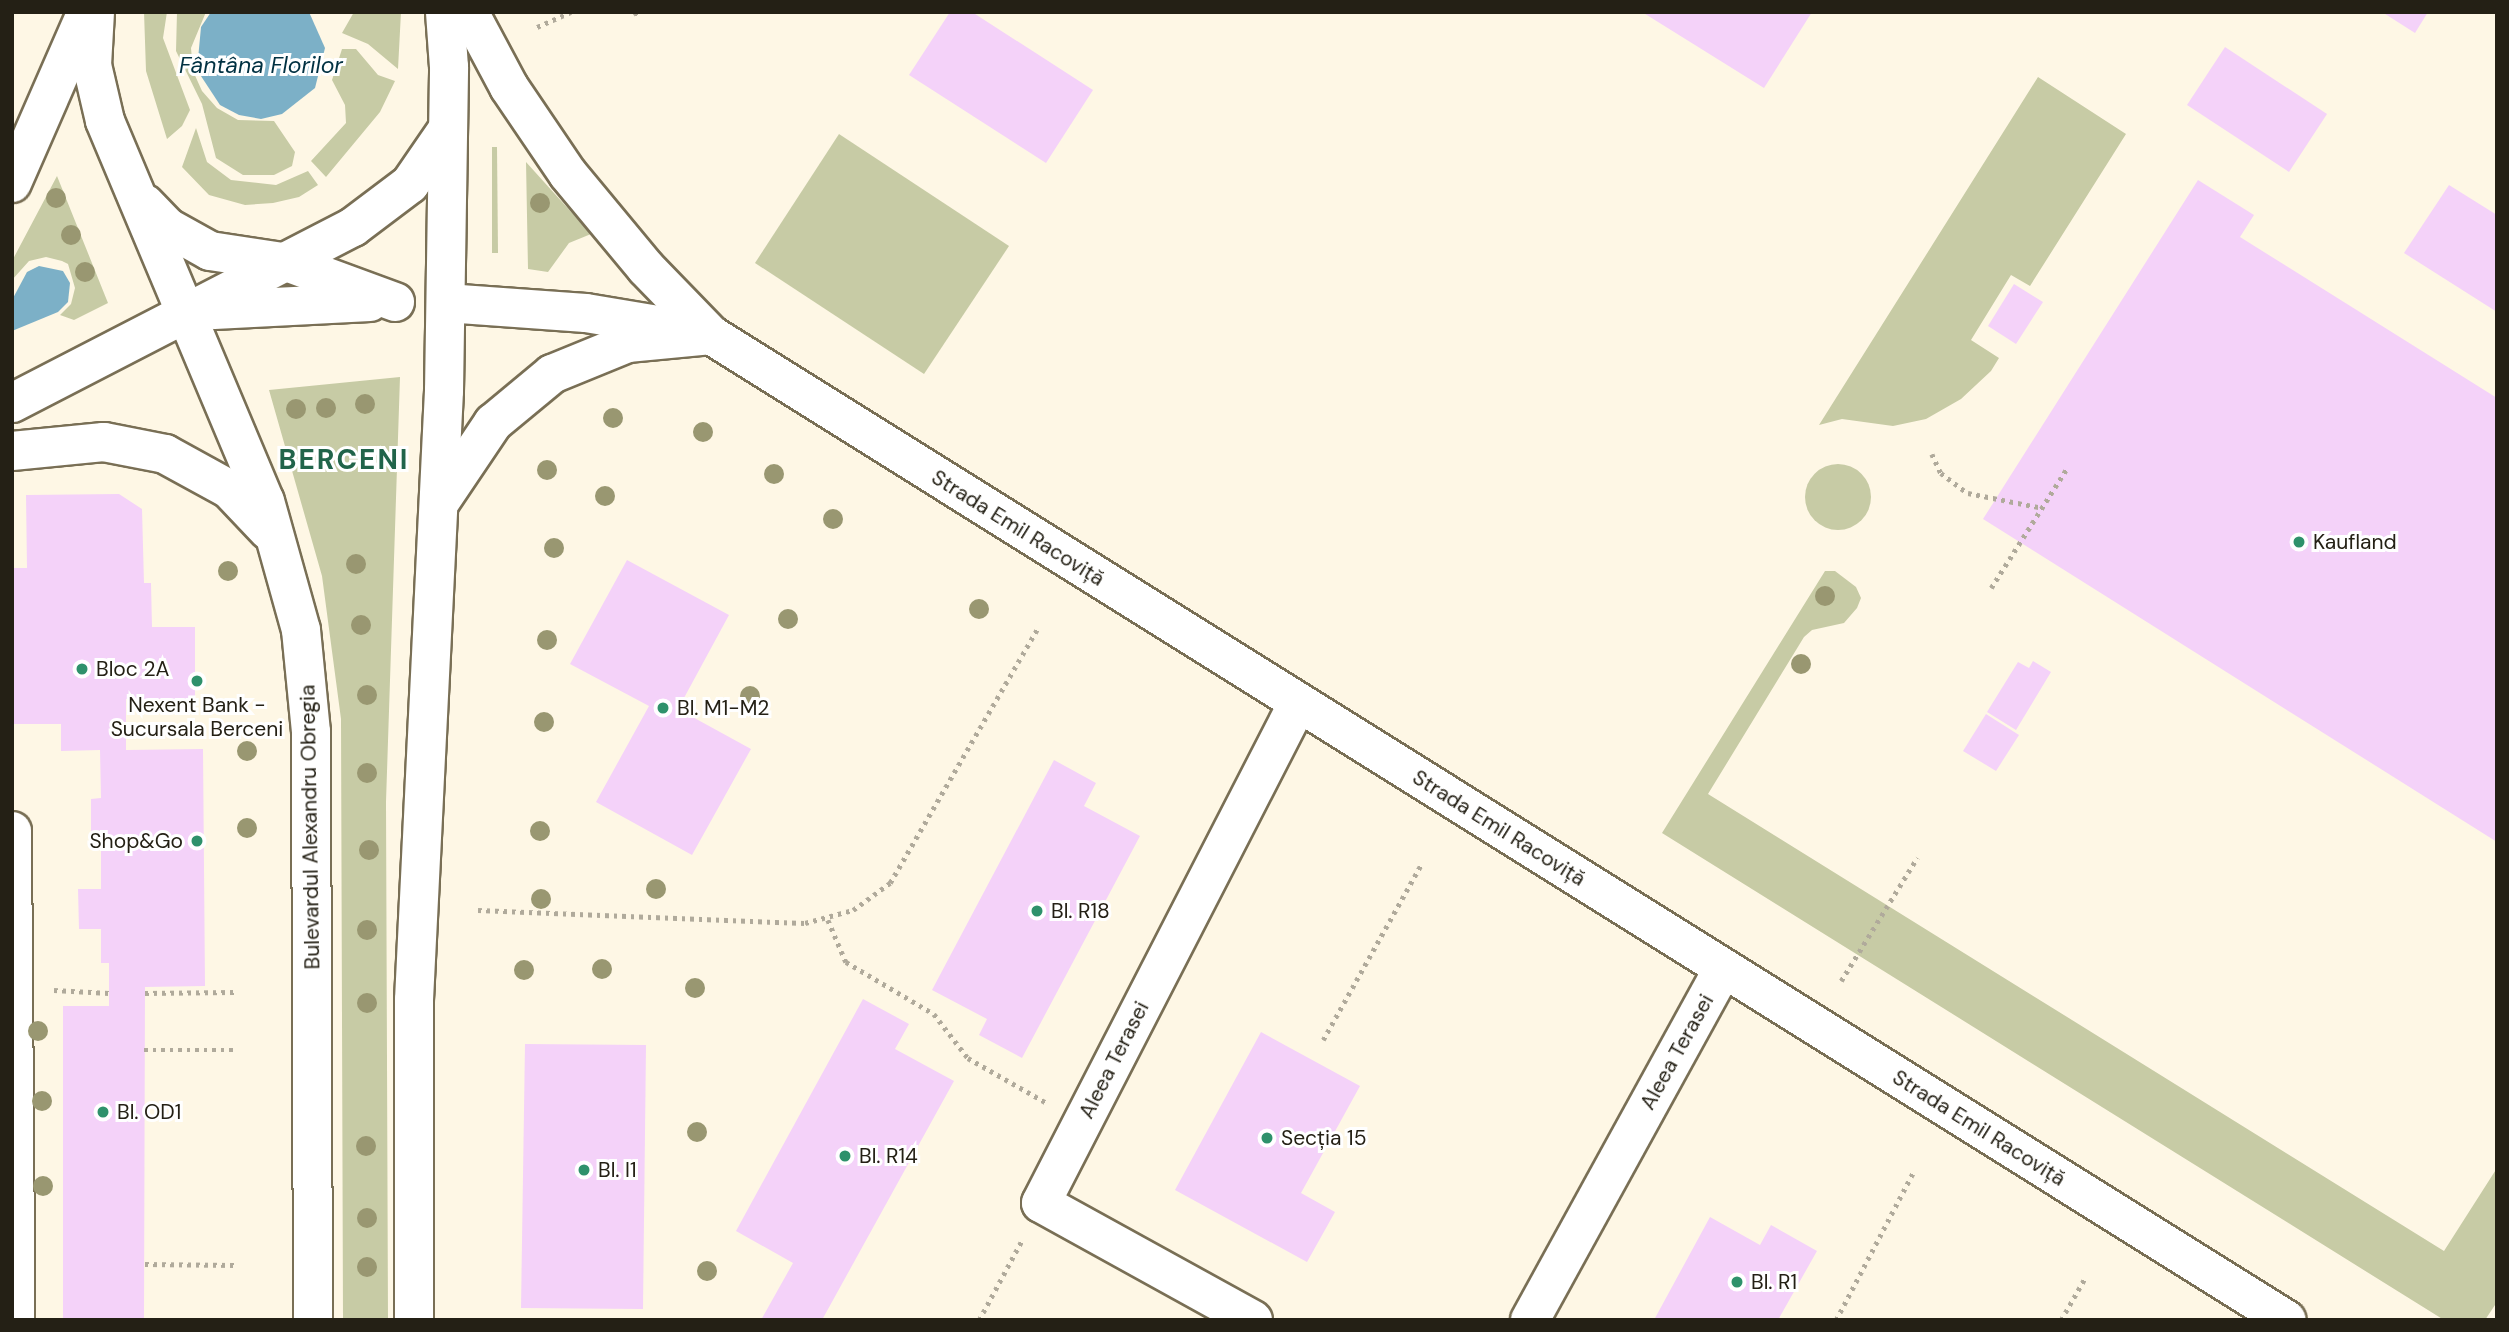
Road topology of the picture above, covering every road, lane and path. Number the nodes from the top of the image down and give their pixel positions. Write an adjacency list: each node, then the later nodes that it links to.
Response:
1 (87, 12): 8 (main road)
2 (95, 12): 9 (main road, Bulevardul Alexandru Obregia)
3 (445, 12): 7 (main road)
4 (468, 12): 14 (main road, Strada Emil Racoviță)
5 (571, 12): 6 (path)
6 (537, 27)
7 (447, 130): 10 (main road); 12 (main road)
8 (12, 183)
9 (133, 189): 10 (main road); 13 (main road, Bulevardul Alexandru Obregia)
10 (289, 262): 11 (main road); 13 (main road)
11 (395, 302): 12 (main road, Strada Emil Racoviță); 13 (main road, Strada Emil Racoviță)
12 (446, 303): 14 (main road, Strada Emil Racoviță); 19 (main road)
13 (187, 314): 15 (main road); 21 (main road, Bulevardul Alexandru Obregia)
14 (711, 335): 19 (main road); 24 (main road, Strada Emil Racoviță)
15 (12, 404)
16 (12, 451): 21 (main road)
17 (1931, 454): 20 (path)
18 (2066, 470): 20 (path)
19 (439, 504): 48 (main road)
20 (2043, 509): 22 (path)
21 (280, 544): 47 (main road, Bulevardul Alexandru Obregia)
22 (1991, 589)
23 (1038, 628): 29 (path)
24 (1298, 703): 30 (main road, Strada Emil Racoviță); 40 (main road, Aleea Terasei)
25 (12, 831): 31 (main road)
26 (1917, 858): 32 (path)
27 (1421, 866): 37 (path)
28 (478, 910): 29 (path)
29 (828, 920): 40 (path)
30 (1723, 969): 51 (main road, Aleea Terasei); 54 (main road, Strada Emil Racoviță)
31 (13, 978): 34 (path); 36 (main road)
32 (1841, 981)
33 (234, 992): 35 (path)
34 (109, 993)
35 (145, 993)
36 (13, 1020): 46 (main road)
37 (1324, 1040)
38 (144, 1049): 39 (path)
39 (234, 1050)
40 (1083, 1121): 42 (main road, Aleea Terasei)
41 (1914, 1171): 52 (path)
42 (1041, 1203): 49 (path); 50 (main road)
43 (145, 1264): 44 (path)
44 (234, 1265)
45 (2085, 1278): 53 (path)
46 (15, 1320)
47 (313, 1320)
48 (414, 1320)
49 (979, 1320)
50 (1253, 1320)
51 (1530, 1320)
52 (1836, 1320)
53 (2061, 1320)
54 (2287, 1320)

